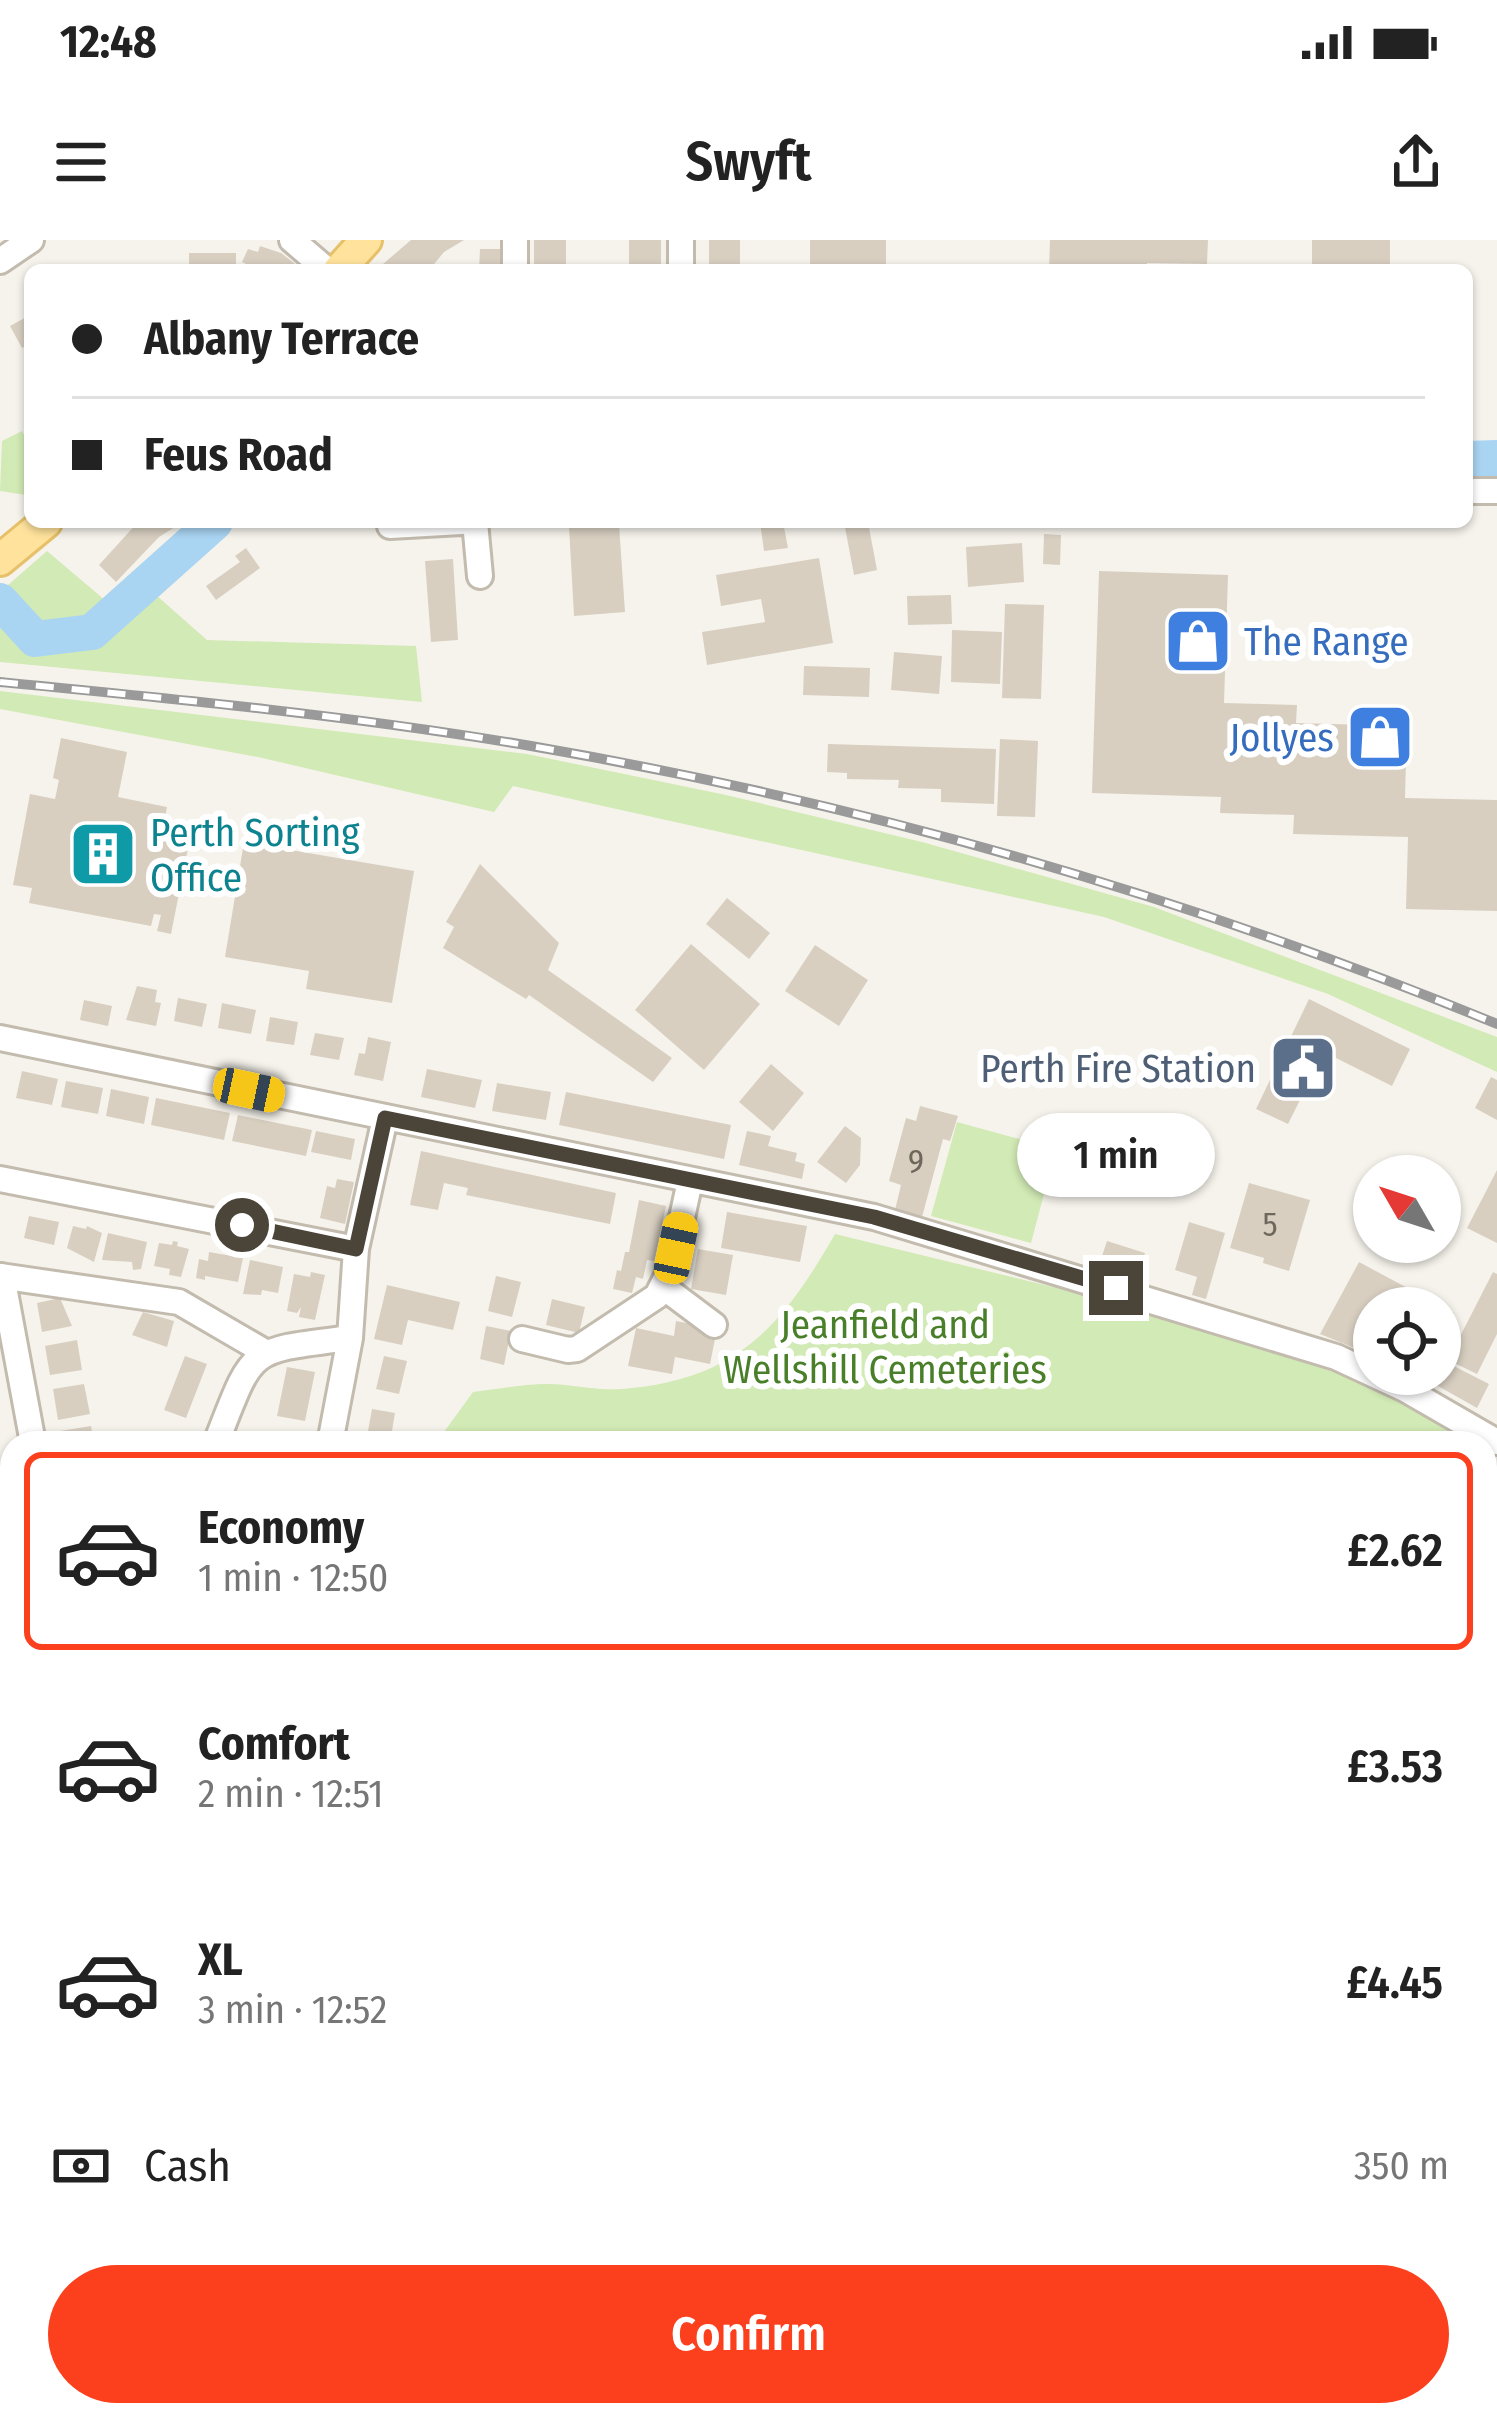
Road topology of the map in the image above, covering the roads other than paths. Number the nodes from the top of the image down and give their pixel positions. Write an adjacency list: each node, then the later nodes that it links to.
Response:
1 (32, 240): 4 (street)
2 (292, 240): 5 (street)
3 (366, 240): 6 (main road)
4 (0, 261)
5 (320, 264)
6 (344, 264)
7 (39, 528): 9 (main road)
8 (476, 528): 10 (street)
9 (0, 560)
10 (480, 576)
11 (0, 1038): 12 (street)
12 (385, 1118): 14 (street); 15 (street)
13 (0, 1180): 15 (street)
14 (690, 1181): 17 (street); 25 (street)
15 (356, 1249): 19 (street)
16 (1, 1276): 21 (street); 22 (street)
17 (662, 1286): 18 (street); 20 (street)
18 (714, 1325)
19 (350, 1338): 21 (street); 24 (street)
20 (522, 1339)
21 (265, 1352): 23 (street)
22 (31, 1431)
23 (221, 1431)
24 (332, 1431)
25 (1478, 1431)

